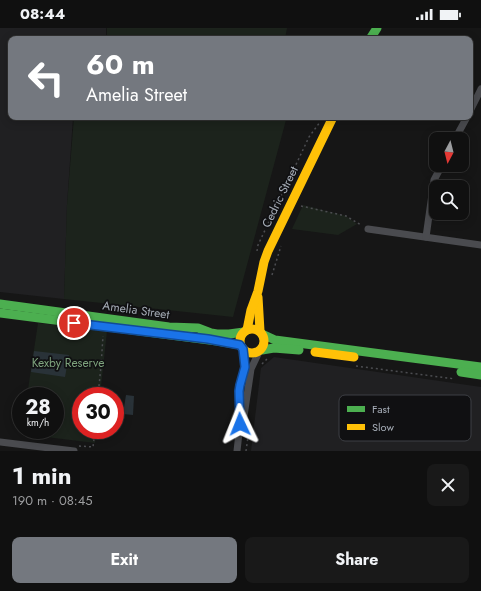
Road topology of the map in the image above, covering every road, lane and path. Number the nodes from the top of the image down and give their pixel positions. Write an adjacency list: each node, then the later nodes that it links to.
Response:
1 (481, 89): 2 (street)
2 (479, 100)
3 (321, 120): 13 (path)
4 (332, 120): 15 (main road, Cedric Street)
5 (465, 120): 6 (street)
6 (459, 132)
7 (438, 172): 10 (street)
8 (299, 206): 9 (path)
9 (368, 229): 10 (street)
10 (426, 237): 12 (street)
11 (284, 240): 14 (path)
12 (481, 245)
13 (257, 252)
14 (271, 277)
15 (258, 291): 19 (main road, Cedric Street); 20 (main road, Cedric Street)
16 (0, 304): 19 (main road, Amelia Street)
17 (0, 313): 21 (main road, Amelia Street)
18 (103, 330): 29 (path)
19 (245, 331): 20 (main road); 21 (main road)
20 (261, 333): 22 (main road); 26 (main road)
21 (242, 347): 22 (main road); 31 (street)
22 (260, 351): 27 (main road); 31 (street)
23 (273, 354): 24 (path)
24 (262, 364)
25 (351, 366): 28 (path)
26 (481, 368)
27 (481, 375)
28 (458, 379)
29 (99, 387)
30 (250, 421): 35 (path)
31 (240, 424): 34 (street)
32 (0, 442): 33 (street)
33 (74, 451)
34 (237, 451)
35 (246, 451)

